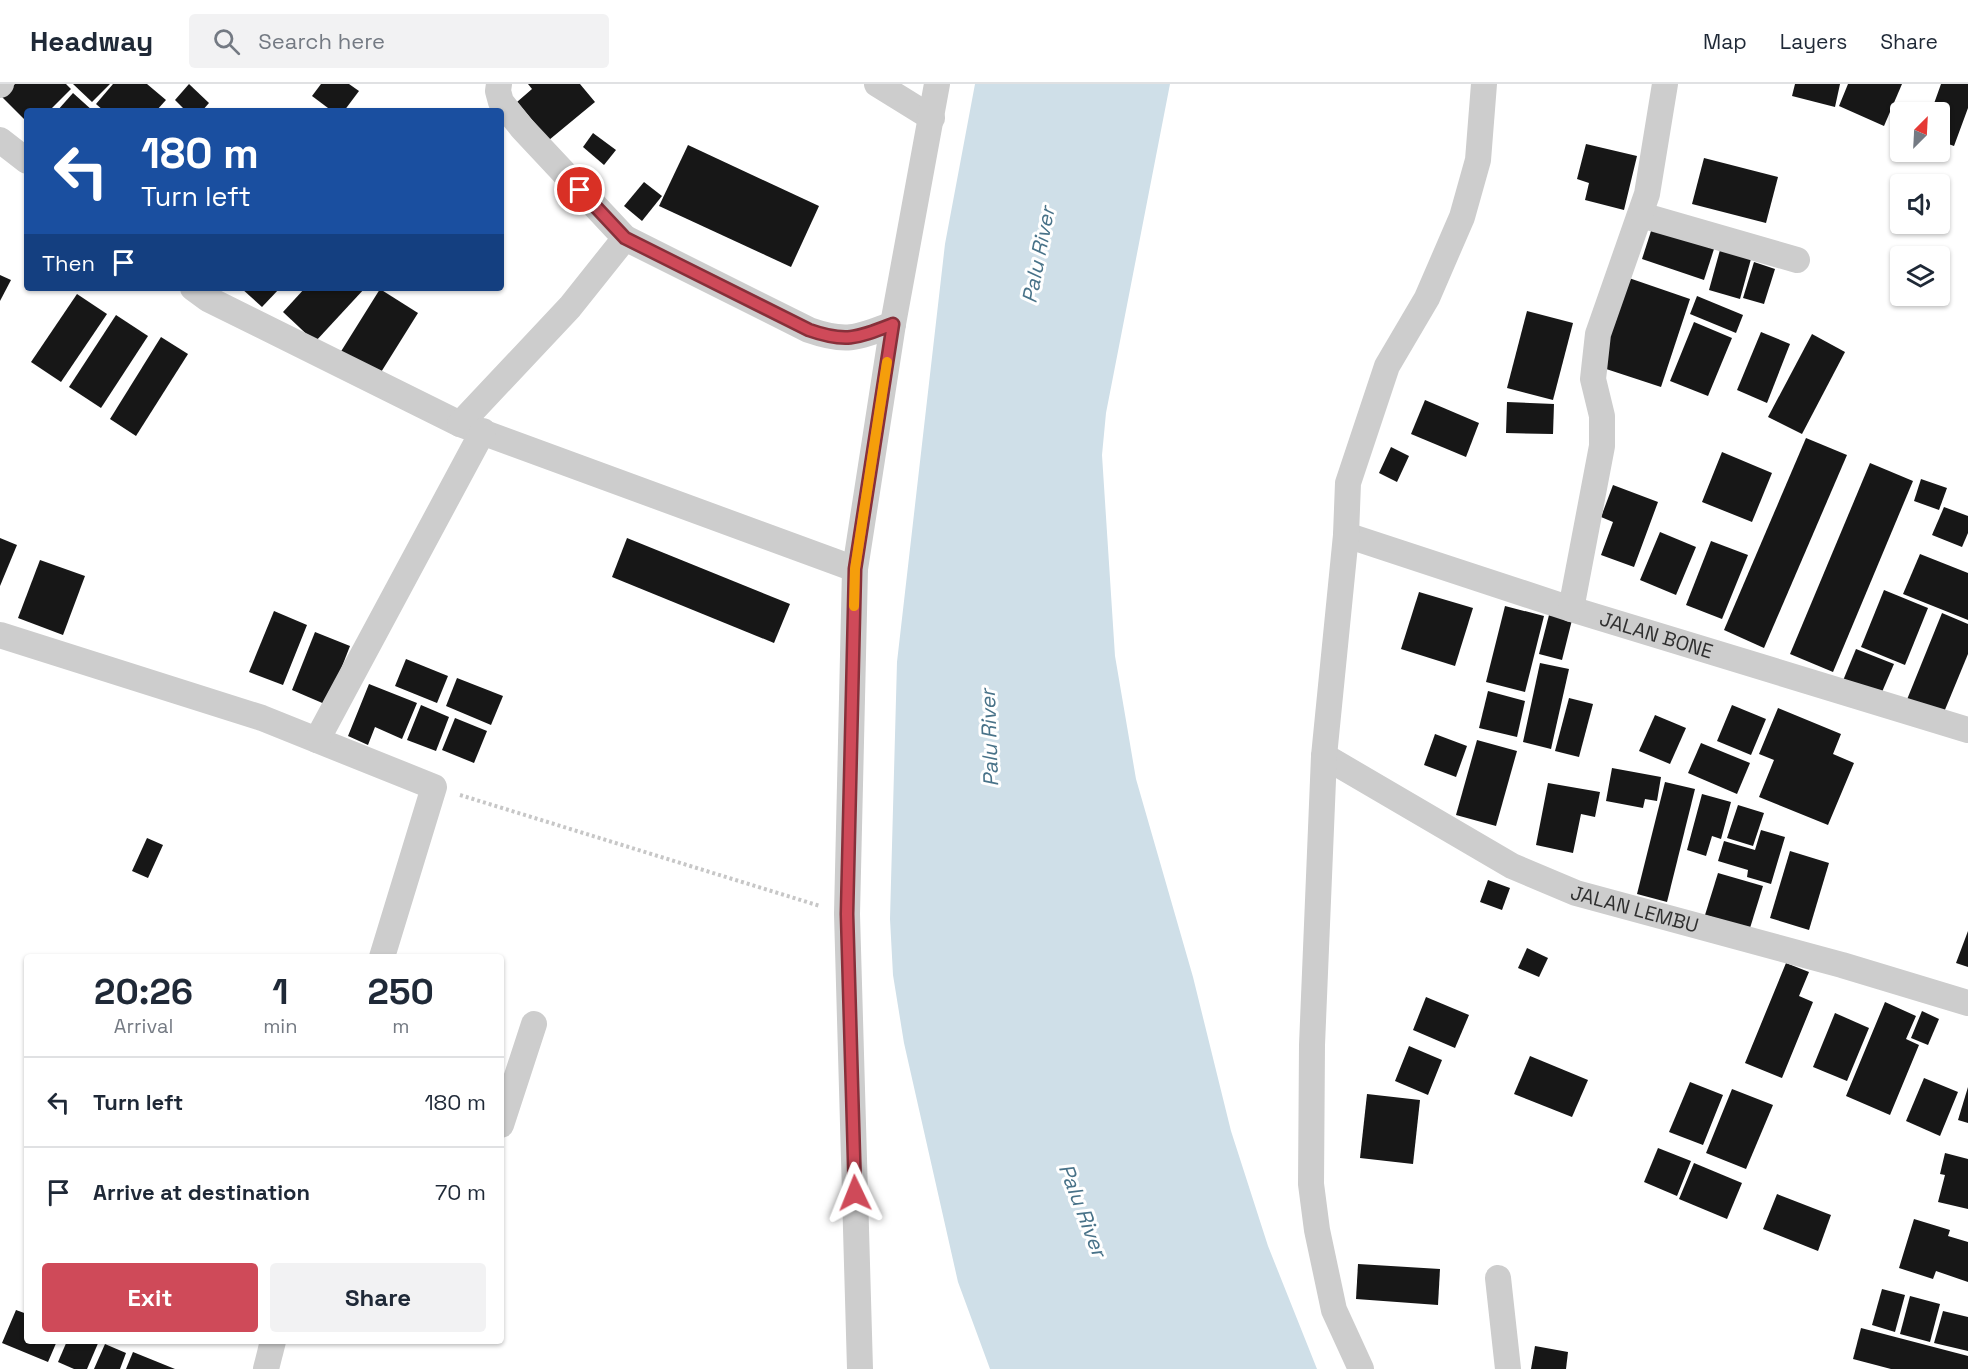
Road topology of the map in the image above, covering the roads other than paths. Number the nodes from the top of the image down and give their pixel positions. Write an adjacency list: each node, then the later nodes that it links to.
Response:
1 (499, 84): 10 (street)
2 (877, 84): 6 (street)
3 (937, 84): 6 (street)
4 (1484, 84): 15 (street)
5 (1665, 84): 9 (street)
6 (932, 118): 13 (street)
7 (0, 140): 8 (street)
8 (24, 159)
9 (1641, 215): 11 (street); 17 (street)
10 (625, 238): 13 (street); 14 (street)
11 (1797, 260)
12 (198, 291): 14 (street)
13 (893, 324): 16 (street)
14 (471, 427): 16 (street); 20 (street)
15 (1346, 535): 17 (street, JALAN BONE); 21 (street)
16 (855, 569): 29 (street)
17 (1571, 609): 19 (street, JALAN BONE)
18 (0, 635): 20 (street)
19 (1968, 730)
20 (317, 740): 22 (street)
21 (1324, 756): 23 (street, JALAN LEMBU); 30 (street)
22 (383, 954)
23 (1968, 1003)
24 (534, 1024): 25 (street)
25 (504, 1116)
26 (1498, 1278): 31 (street)
27 (272, 1344): 28 (street)
28 (266, 1369)
29 (860, 1369)
30 (1360, 1369)
31 (1508, 1369)

